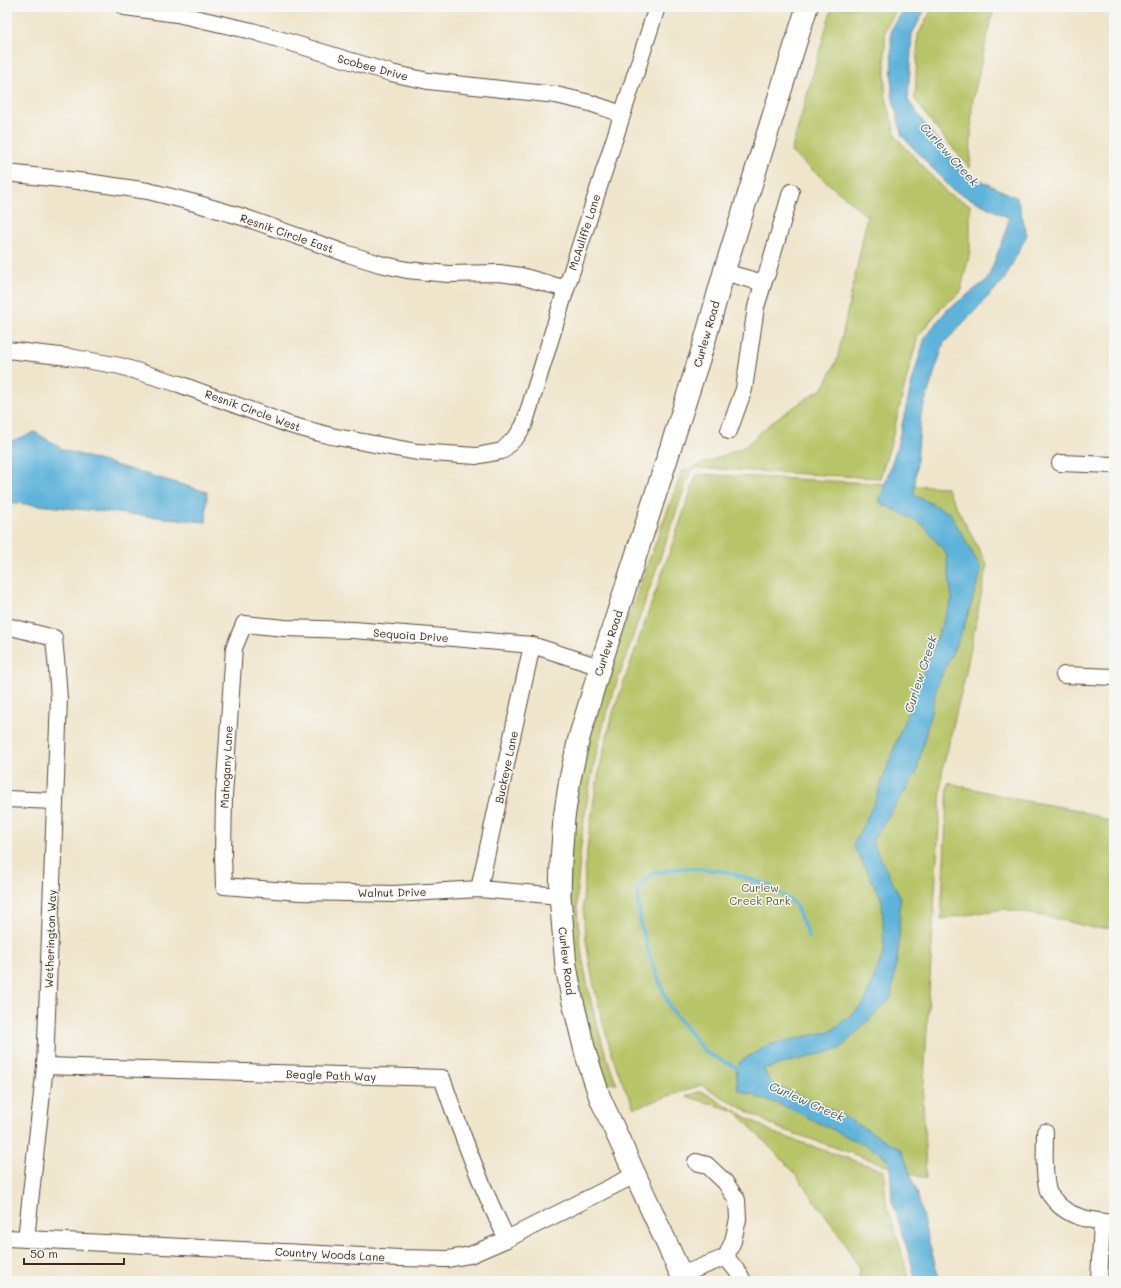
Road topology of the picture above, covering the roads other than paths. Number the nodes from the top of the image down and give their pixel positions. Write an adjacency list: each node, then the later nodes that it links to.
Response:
1 (125, 7): 4 (street, Scobee Drive)
2 (657, 7): 4 (street, McAuliffe Lane)
3 (807, 7): 7 (main road, Curlew Road)
4 (622, 114): 9 (street, McAuliffe Lane)
5 (7, 173): 9 (street, Resnik Circle East)
6 (791, 192): 8 (street)
7 (724, 272): 8 (street); 18 (main road, Curlew Road)
8 (765, 278): 11 (street)
9 (566, 289): 12 (street, McAuliffe Lane)
10 (7, 350): 12 (street, Resnik Circle West)
11 (729, 431)
12 (502, 451)
13 (1060, 463): 14 (street)
14 (1114, 465)
15 (7, 626): 22 (street, Wetherington Way)
16 (532, 645): 17 (street, Sequoia Drive); 18 (street, Sequoia Drive); 24 (street, Buckeye Lane)
17 (234, 648): 23 (street, Mahogany Lane)
18 (600, 666): 25 (main road, Curlew Road)
19 (1064, 675): 20 (street)
20 (1114, 677)
21 (7, 799): 22 (street)
22 (54, 802): 26 (street, Wetherington Way)
23 (224, 886): 24 (street, Walnut Drive)
24 (479, 889): 25 (street, Walnut Drive)
25 (560, 896): 29 (main road, Curlew Road)
26 (45, 1066): 32 (street, Wetherington Way); 33 (street, Beagle Path Way)
27 (1045, 1132): 30 (street)
28 (696, 1162): 34 (street)
29 (635, 1175): 33 (street, Country Woods Lane); 35 (main road, Curlew Road)
30 (1108, 1222): 37 (street)
31 (7, 1238): 32 (street, Country Woods Lane)
32 (26, 1239): 33 (street, Country Woods Lane)
33 (507, 1239)
34 (726, 1257): 35 (street); 36 (street)
35 (682, 1278)
36 (743, 1281)
37 (1099, 1281)

